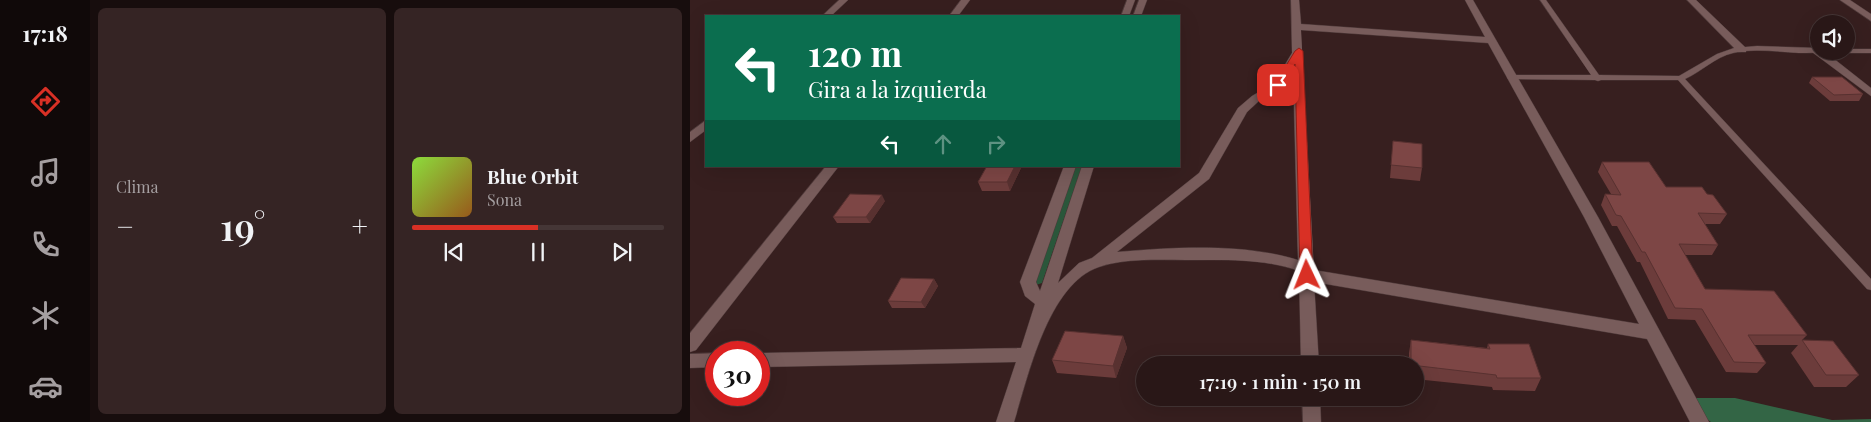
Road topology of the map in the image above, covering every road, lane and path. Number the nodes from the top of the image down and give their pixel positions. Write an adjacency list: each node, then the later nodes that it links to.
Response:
1 (844, 0): 10 (street)
2 (966, 0): 11 (street)
3 (1131, 0): 12 (street)
4 (1143, 0): 13 (street)
5 (1296, 0): 15 (street)
6 (1469, 0): 16 (street)
7 (1543, 0): 24 (lane)
8 (1691, 0): 17 (street)
9 (1844, 0): 14 (street)
10 (827, 15)
11 (954, 15)
12 (1125, 15)
13 (1137, 15)
14 (1871, 18)
15 (1298, 27): 16 (street); 19 (street)
16 (1491, 40): 23 (street)
17 (1742, 50): 18 (lane); 25 (lane)
18 (1810, 50)
19 (1299, 51): 32 (street); 33 (street)
20 (1855, 51): 21 (lane)
21 (1871, 51)
22 (1830, 60): 26 (street)
23 (1511, 77): 24 (lane); 37 (street)
24 (1598, 78): 25 (lane)
25 (1680, 78): 34 (lane)
26 (1871, 93)
27 (705, 125): 28 (street)
28 (690, 138)
29 (832, 167): 38 (street)
30 (1070, 167): 35 (street)
31 (1088, 167): 35 (street)
32 (1098, 261): 33 (street); 36 (street)
33 (1306, 272): 37 (street); 40 (street)
34 (1871, 286)
35 (1043, 302): 36 (street)
36 (1035, 326): 39 (street)
37 (1654, 333): 47 (street)
38 (690, 345)
39 (1026, 355): 42 (street); 45 (street)
40 (1310, 356)
41 (705, 360): 43 (street)
42 (770, 360)
43 (690, 361)
44 (1311, 406): 46 (street)
45 (1005, 422)
46 (1312, 422)
47 (1700, 422)

